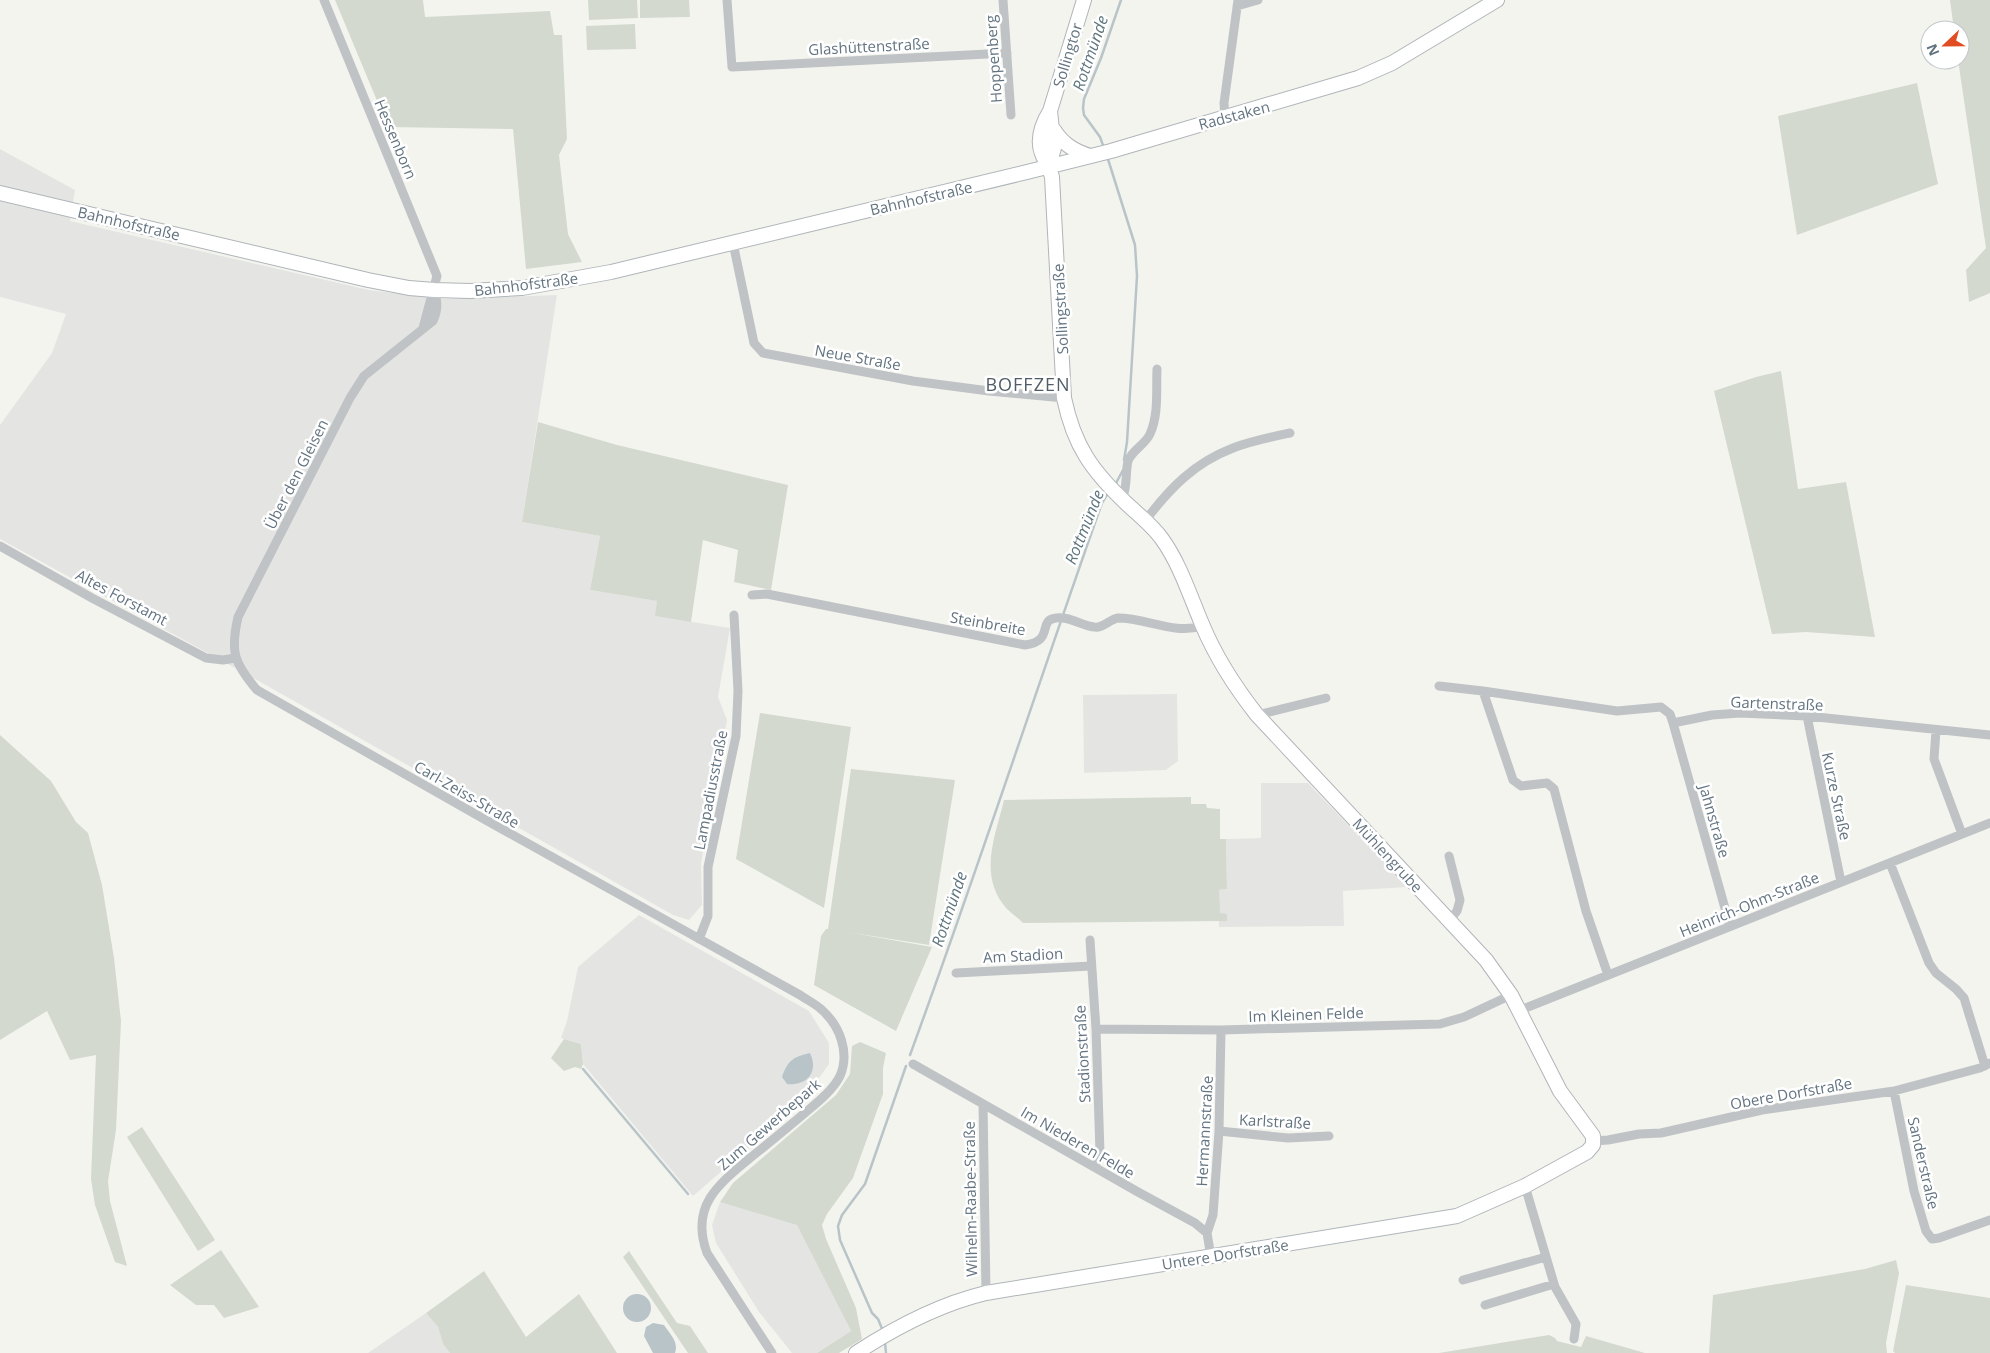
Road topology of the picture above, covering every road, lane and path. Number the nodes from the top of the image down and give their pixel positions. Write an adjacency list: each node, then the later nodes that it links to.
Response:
1 (324, 0): 17 (street, Hessenborn)
2 (727, 0): 8 (street, Glashüttenstraße)
3 (1002, 0): 8 (street, Hoppenberg)
4 (1084, 0): 9 (street, Sollingtor)
5 (1258, 0): 7 (street)
6 (1497, 0): 11 (street, Radstaken)
7 (1238, 3): 11 (street)
8 (1007, 53): 10 (street, Hoppenberg)
9 (1050, 111): 12 (street, Sollingtor); 14 (street, Sollingtor)
10 (1011, 115)
11 (1225, 118): 13 (street, Radstaken)
12 (1054, 130): 13 (street); 14 (street, Sollingtor)
13 (1100, 154): 14 (street, Radstaken)
14 (1049, 166): 16 (street, Bahnhofstraße); 19 (street, Sollingstraße)
15 (0, 193): 17 (street, Bahnhofstraße)
16 (733, 242): 17 (street, Bahnhofstraße); 19 (street, Neue Straße)
17 (434, 290): 28 (street, Über den Gleisen)
18 (1157, 369): 21 (street)
19 (1064, 398): 21 (street, Sollingstraße)
20 (1290, 433): 22 (street)
21 (1115, 492): 22 (street, Sollingstraße)
22 (1145, 521): 24 (street, Sollingstraße)
23 (0, 546): 28 (street, Altes Forstamt)
24 (1177, 564): 27 (street, Mühlengrube)
25 (752, 595): 27 (street, Steinbreite)
26 (734, 614): 44 (street, Lampadiusstraße)
27 (1203, 626): 32 (street, Mühlengrube)
28 (235, 658): 44 (street, Carl-Zeiss-Straße)
29 (1439, 686): 30 (street)
30 (1483, 691): 34 (street); 48 (street)
31 (1326, 698): 32 (street)
32 (1257, 715): 42 (street, Mühlengrube)
33 (1807, 716): 34 (street, Gartenstraße); 35 (street, Gartenstraße); 41 (street, Kurze Straße)
34 (1673, 723): 43 (street, Jahnstraße)
35 (1936, 730): 36 (street, Gartenstraße); 38 (street)
36 (1990, 735)
37 (1990, 823): 38 (street, Heinrich-Ohm-Straße)
38 (1962, 834): 40 (street, Heinrich-Ohm-Straße)
39 (1449, 856): 42 (street)
40 (1890, 863): 41 (street, Heinrich-Ohm-Straße); 54 (street)
41 (1841, 882): 43 (street, Heinrich-Ohm-Straße)
42 (1449, 921): 49 (street, Mühlengrube)
43 (1730, 926): 48 (street, Heinrich-Ohm-Straße)
44 (700, 939): 71 (street, Zum Gewerbepark)
45 (1090, 940): 46 (street, Stadionstraße)
46 (1091, 966): 47 (street, Am Stadion); 51 (street, Stadionstraße)
47 (956, 972)
48 (1608, 975): 50 (street, Heinrich-Ohm-Straße)
49 (1511, 996): 50 (street, Mühlengrube); 52 (street, Im Kleinen Felde)
50 (1518, 1011): 59 (street, Mühlengrube)
51 (1096, 1029): 52 (street, Im Kleinen Felde); 60 (street, Stadionstraße)
52 (1221, 1030): 57 (street, Hermannstraße)
53 (913, 1064): 56 (street, Im Niederen Felde)
54 (1987, 1065): 55 (street, Obere Dorfstraße)
55 (1894, 1091): 59 (street, Obere Dorfstraße); 62 (street, Sanderstraße)
56 (983, 1104): 60 (street, Im Niederen Felde); 68 (street, Wilhelm-Raabe-Straße)
57 (1219, 1131): 58 (street, Karlstraße); 63 (street, Hermannstraße)
58 (1329, 1136)
59 (1592, 1145): 61 (street, Untere Dorfstraße)
60 (1095, 1167): 63 (street, Im Niederen Felde)
61 (1525, 1186): 64 (street, Untere Dorfstraße); 65 (street)
62 (1990, 1220)
63 (1207, 1233): 64 (street)
64 (1211, 1257): 68 (street, Untere Dorfstraße)
65 (1546, 1257): 66 (street); 67 (street)
66 (1464, 1280)
67 (1554, 1284): 69 (street); 70 (street)
68 (986, 1293): 72 (street, Untere Dorfstraße)
69 (1485, 1305)
70 (1574, 1339)
71 (772, 1353)
72 (856, 1353)

